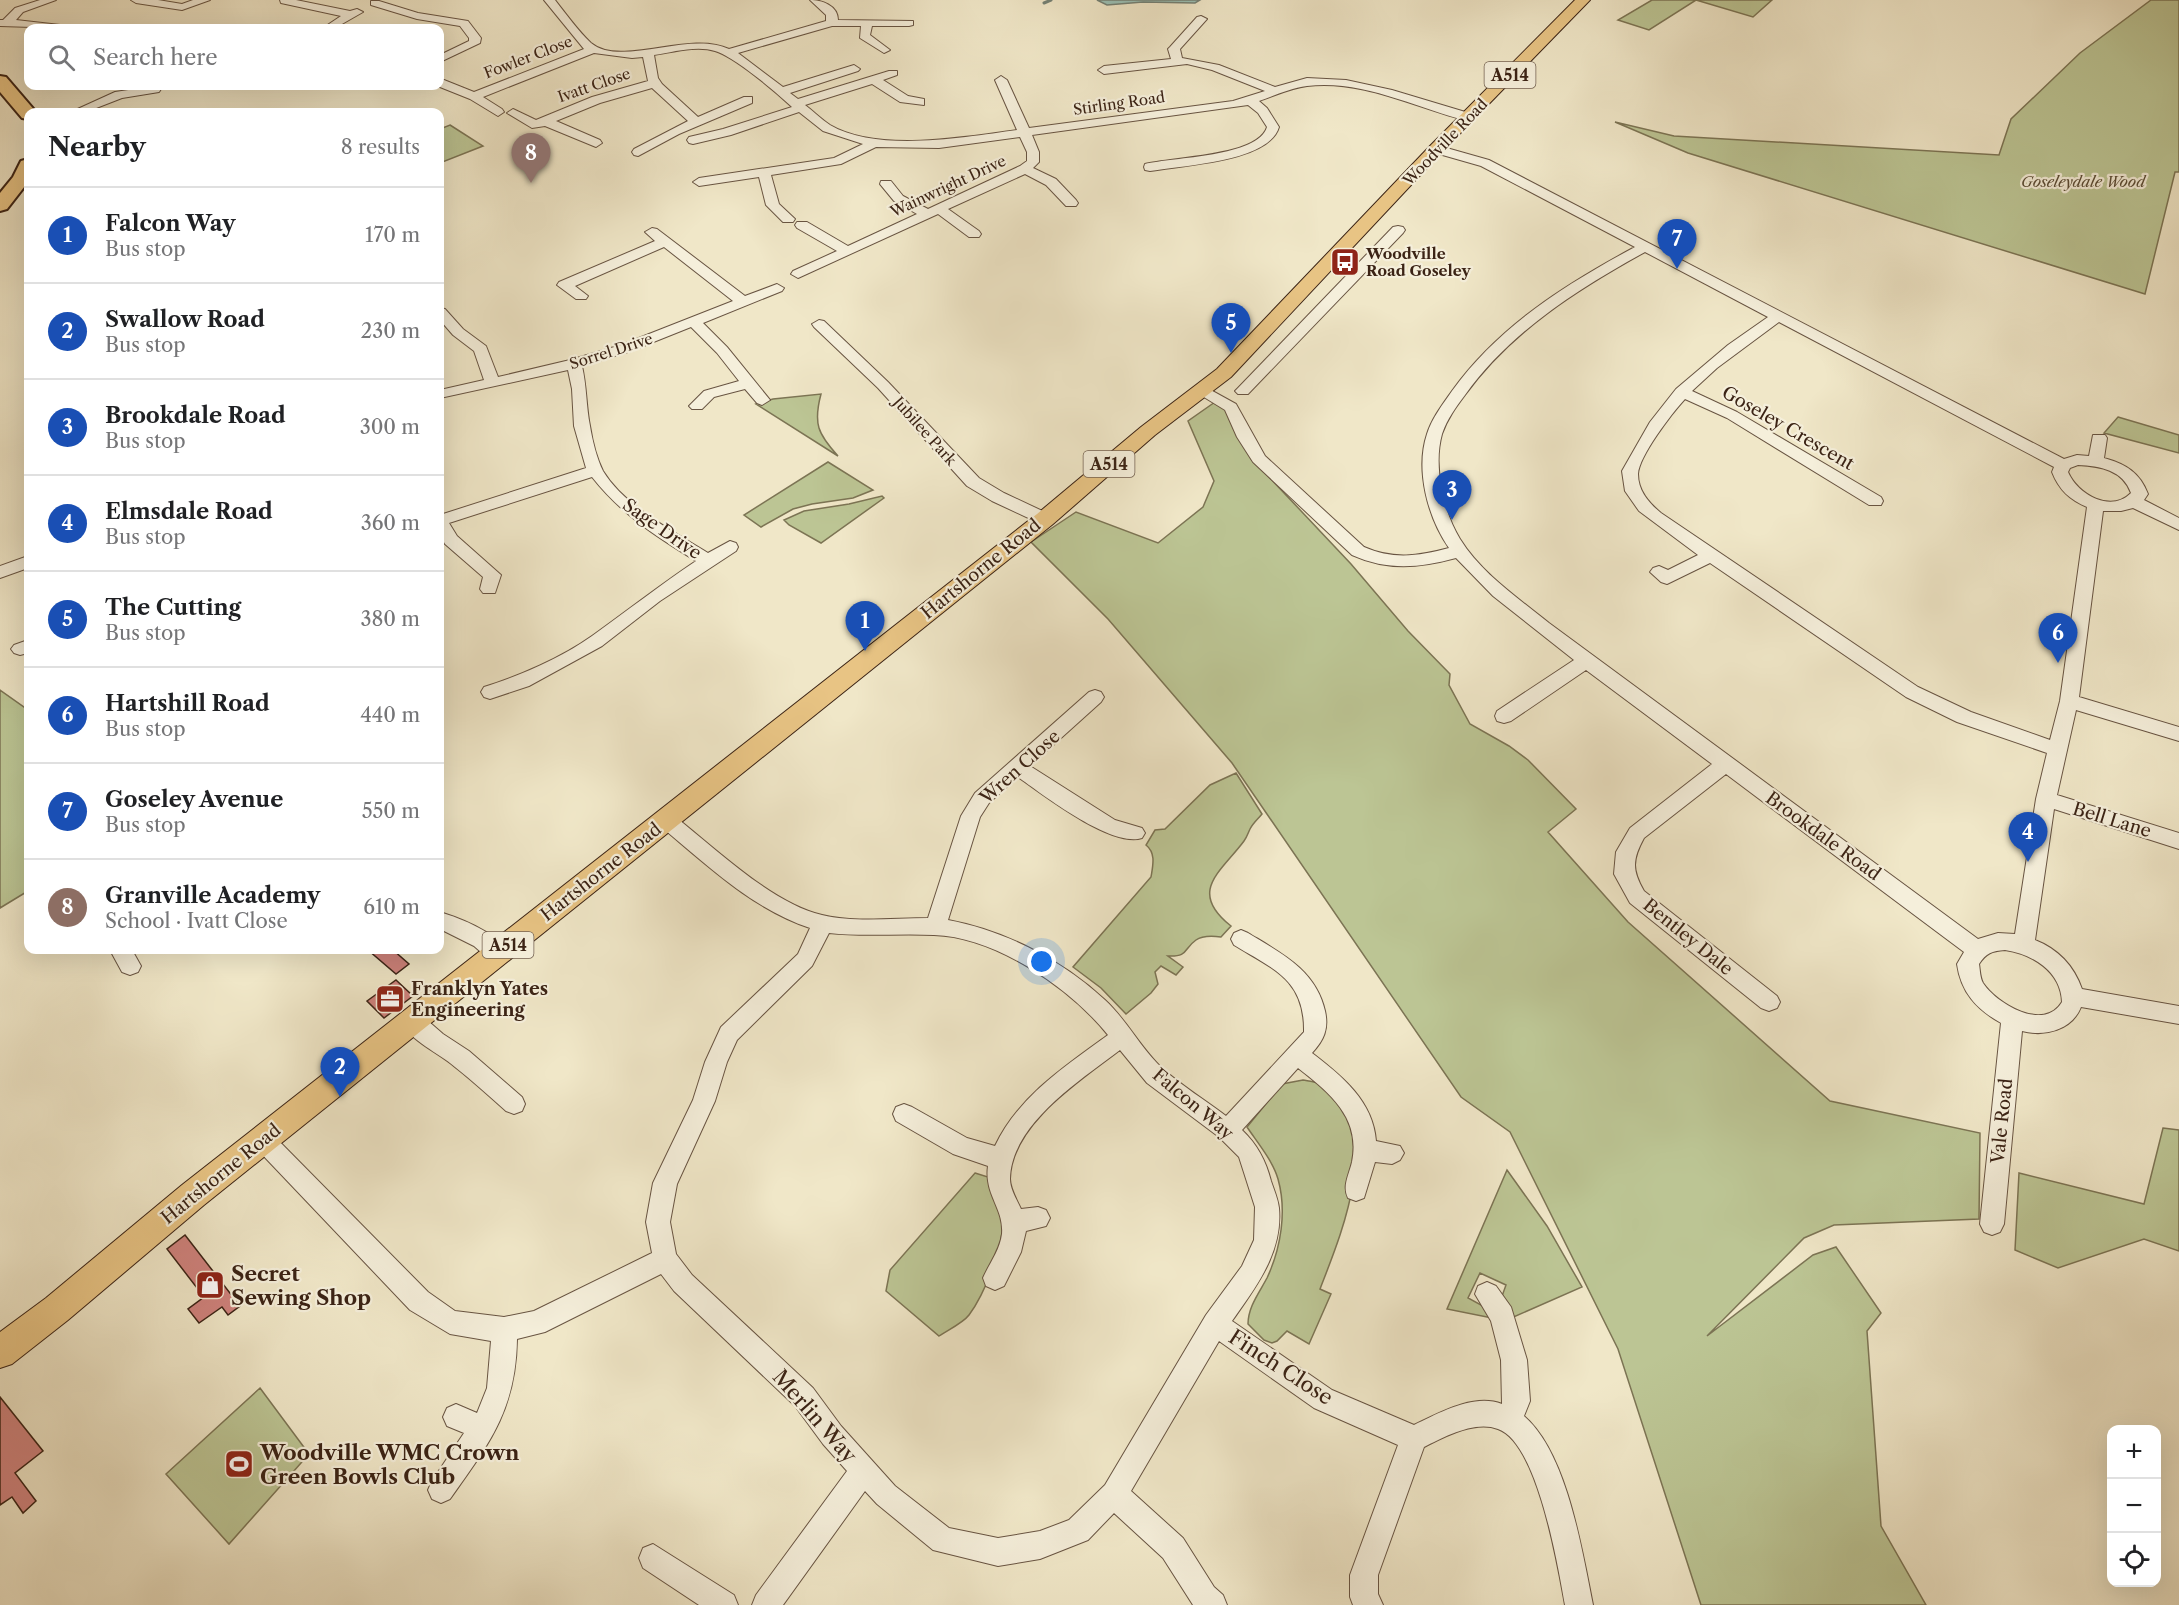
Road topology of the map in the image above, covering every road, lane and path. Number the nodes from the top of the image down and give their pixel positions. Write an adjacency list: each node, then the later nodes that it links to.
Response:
1 (51, 0): 13 (street)
2 (136, 0): 3 (street)
3 (205, 0)
4 (549, 0): 19 (street)
5 (815, 0): 14 (street)
6 (1583, 0): 45 (main road, Woodville Road / A514)
7 (285, 1): 9 (street)
8 (379, 2): 9 (street); 23 (street)
9 (352, 15): 17 (street)
10 (1184, 15): 11 (street)
11 (1201, 19): 12 (street); 24 (street)
12 (1214, 21)
13 (4, 23): 18 (street)
14 (832, 23): 15 (street); 21 (street)
15 (867, 23): 16 (street); 20 (street)
16 (909, 23)
17 (335, 24)
18 (24, 25)
19 (594, 49): 22 (street, Stirling Road); 36 (street, Fowler Close)
20 (884, 50)
21 (729, 52): 22 (street, Stirling Road); 35 (street, Stirling Road)
22 (648, 54): 32 (street)
23 (444, 57)
24 (1177, 61): 26 (street); 34 (street)
25 (854, 69): 35 (street)
26 (1104, 70)
27 (893, 73): 28 (street)
28 (873, 79): 39 (street); 40 (street)
29 (1000, 80): 48 (street, Wainwright Drive)
30 (0, 81): 42 (highway)
31 (444, 81): 36 (street, Fowler Close)
32 (655, 82): 46 (street, Ivatt Close); 47 (street)
33 (153, 90): 41 (street)
34 (1275, 91): 38 (street, Stirling Road); 45 (street, Stirling Road)
35 (780, 92): 40 (street, Stirling Road)
36 (474, 96): 43 (street, Fowler Close)
37 (748, 100): 47 (street)
38 (1251, 101): 48 (street, Stirling Road); 54 (street)
39 (920, 102)
40 (797, 106): 49 (street); 51 (street, Stirling Road)
41 (87, 108)
42 (24, 109)
43 (498, 112)
44 (513, 114): 46 (street, Ivatt Close)
45 (1468, 117): 52 (main road, Woodville Road / A514)
46 (545, 121): 50 (street, Ivatt Close)
47 (696, 122): 53 (street)
48 (1024, 132): 51 (street, Stirling Road); 55 (street, Wainwright Drive)
49 (693, 140)
50 (597, 143)
51 (874, 143): 56 (street)
52 (1436, 149): 67 (main road, Woodville Road / A514); 71 (street)
53 (638, 152)
54 (1149, 166)
55 (1025, 169): 60 (street); 62 (street, Wainwright Drive)
56 (764, 172): 58 (street); 63 (street)
57 (24, 174): 61 (highway)
58 (699, 182)
59 (886, 184): 62 (street)
60 (1071, 203)
61 (0, 205)
62 (933, 212): 68 (street); 72 (street, Wainwright Drive)
63 (788, 219)
64 (802, 225): 72 (street)
65 (1398, 230): 70 (street)
66 (652, 232): 69 (street)
67 (1358, 233): 70 (street); 84 (main road, Woodville Road / A514)
68 (974, 234)
69 (665, 242): 75 (street); 76 (street)
70 (1386, 242): 84 (street)
71 (1646, 246): 78 (street); 104 (street, Brookdale Road)
72 (847, 251): 73 (street, Wainwright Drive)
73 (798, 274)
74 (777, 288): 76 (street, Sorrel Drive)
75 (581, 296)
76 (741, 300): 79 (street, Sorrel Drive)
77 (444, 316): 81 (street)
78 (1778, 316): 88 (street); 94 (street)
79 (694, 322): 83 (street, Sorrel Drive); 86 (street)
80 (819, 324): 99 (street, Jubilee Park)
81 (458, 332): 82 (street); 85 (street)
82 (444, 337)
83 (574, 364): 85 (street, Sorrel Drive); 95 (street, Sage Drive)
84 (1224, 373): 87 (main road, Woodville Road / A514)
85 (492, 381): 89 (street, Sorrel Drive)
86 (750, 383): 90 (street); 91 (street)
87 (1202, 391): 99 (main road, Hartshorne Road / A514); 104 (street)
88 (1681, 392): 96 (street, Goseley Crescent); 105 (street)
89 (444, 393)
90 (762, 400)
91 (697, 406)
92 (2099, 438): 93 (street)
93 (2096, 461): 94 (street); 97 (street)
94 (2063, 465): 98 (street)
95 (595, 471): 100 (street); 106 (street, Sage Drive)
96 (1875, 501)
97 (2135, 502): 98 (street); 101 (street)
98 (2096, 504): 114 (street)
99 (1045, 519): 123 (main road, Hartshorne Road / A514)
100 (444, 520)
101 (2179, 525)
102 (444, 528): 110 (street)
103 (730, 547): 106 (street, Sage Drive)
104 (1460, 551): 111 (street, Brookdale Road)
105 (1711, 555): 109 (street); 119 (street)
106 (707, 561): 112 (street, Sage Drive)
107 (24, 563): 108 (street)
108 (0, 572)
109 (1659, 572)
110 (489, 589)
111 (1586, 661): 116 (street); 120 (street, Brookdale Road)
112 (490, 692)
113 (1095, 697): 115 (street, Wren Close)
114 (2069, 701): 118 (street); 119 (street)
115 (1078, 715): 117 (street); 121 (street, Wren Close)
116 (1504, 716)
117 (1095, 725)
118 (2179, 735)
119 (2059, 750): 122 (street)
120 (1725, 764): 131 (street, Brookdale Road); 134 (street, Bentley Dale)
121 (1017, 767): 124 (street); 128 (street, Wren Close)
122 (2046, 800): 125 (street, Bell Lane); 130 (street)
123 (666, 820): 127 (street, Falcon Way); 132 (main road, Hartshorne Road / A514)
124 (1136, 833)
125 (2179, 841)
126 (444, 922): 132 (street)
127 (823, 924): 128 (street, Falcon Way); 151 (street, Merlin Way)
128 (936, 926): 138 (street, Falcon Way)
129 (1241, 939): 139 (street)
130 (2024, 945): 131 (street); 133 (street)
131 (1976, 949): 136 (street)
132 (497, 954): 137 (main road, Hartshorne Road / A514)
133 (2073, 996): 135 (street); 136 (street)
134 (1768, 1002)
135 (2179, 1015)
136 (2012, 1018): 150 (street, Vale Road)
137 (412, 1021): 140 (street); 143 (main road, Hartshorne Road / A514)
138 (1123, 1036): 142 (street, Falcon Way); 146 (street)
139 (1298, 1055): 142 (street); 144 (street)
140 (514, 1104)
141 (904, 1114): 146 (street)
142 (1227, 1130): 154 (street, Falcon Way)
143 (263, 1140): 155 (street); 156 (main road, Hartshorne Road / A514)
144 (1365, 1150): 145 (street); 147 (street)
145 (1392, 1153)
146 (1002, 1159): 149 (street)
147 (1356, 1190)
148 (1038, 1218): 149 (street)
149 (1014, 1221): 152 (street)
150 (1992, 1224)
151 (665, 1259): 155 (street); 161 (street, Merlin Way)
152 (995, 1278)
153 (1487, 1294): 158 (street)
154 (1215, 1324): 160 (street, Finch Close); 163 (street, Merlin Way)
155 (504, 1329): 159 (street)
156 (0, 1352)
157 (456, 1417): 159 (street)
158 (1509, 1420): 160 (street); 169 (street)
159 (483, 1428): 162 (street)
160 (1414, 1438): 168 (street)
161 (863, 1471): 163 (street, Merlin Way); 167 (street)
162 (441, 1490)
163 (1114, 1494): 165 (street)
164 (653, 1558): 166 (street)
165 (1205, 1602)
166 (724, 1605)
167 (766, 1605)
168 (1369, 1605)
169 (1579, 1605)

